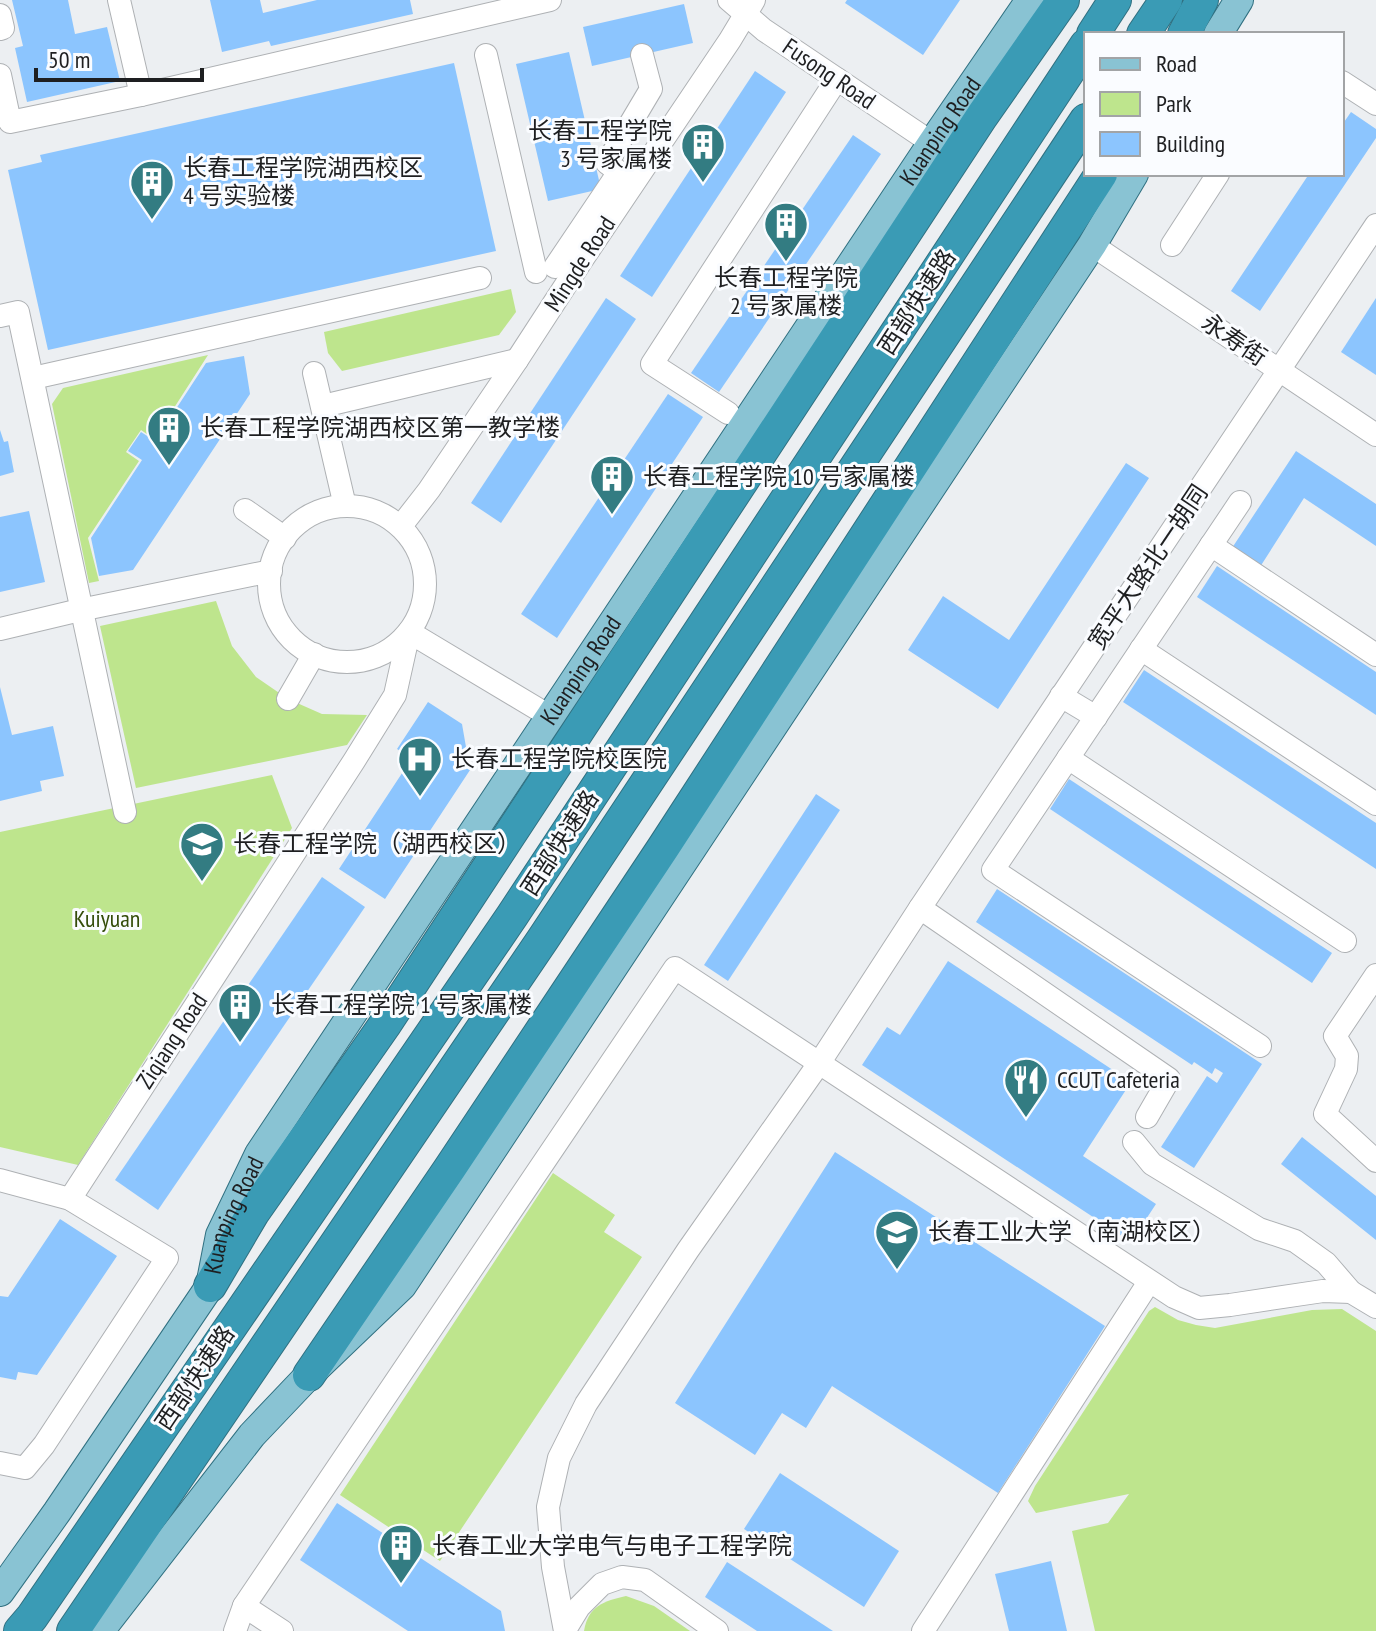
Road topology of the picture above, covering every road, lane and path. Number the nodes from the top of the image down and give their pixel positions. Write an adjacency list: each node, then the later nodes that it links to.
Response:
1 (119, 0): 22 (street)
2 (550, 0): 22 (street)
3 (1030, 0): 25 (main road, Kuanping Road)
4 (1063, 0): 74 (highway)
5 (1115, 0): 12 (highway)
6 (1166, 0): 13 (highway)
7 (1202, 0): 14 (highway)
8 (1239, 0): 15 (main road)
9 (743, 5): 20 (street, Fusong Road); 32 (street, Mingde Road)
10 (0, 15): 11 (street)
11 (0, 29)
12 (1094, 32)
13 (1144, 32)
14 (1185, 32)
15 (1219, 32)
16 (1084, 48): 82 (highway, 西部快速路)
17 (486, 55): 33 (street)
18 (642, 55): 33 (street)
19 (0, 75): 22 (street)
20 (837, 79): 25 (street, Fusong Road); 41 (street)
21 (1344, 83): 23 (street)
22 (141, 95)
23 (1376, 104)
24 (1084, 123): 83 (highway, 西部快速路)
25 (932, 143): 58 (main road, Kuanping Road)
26 (1100, 176): 77 (highway)
27 (1133, 176): 30 (main road)
28 (1217, 176): 31 (street)
29 (1376, 225): 37 (street, 宽平大路北一胡同)
30 (1092, 245): 37 (street, 永寿街); 77 (main road)
31 (1172, 245)
32 (582, 260): 33 (street); 36 (street, Mingde Road)
33 (537, 272)
34 (480, 278): 39 (street)
35 (0, 316): 39 (street)
36 (517, 360): 40 (street); 46 (street, Mingde Road)
37 (1279, 371): 42 (street, 永寿街); 56 (street, 宽平大路北一胡同)
38 (314, 373): 40 (street)
39 (33, 378): 50 (street)
40 (323, 406): 44 (street)
41 (728, 413)
42 (1376, 435)
43 (1240, 502): 48 (street)
44 (345, 506): 46 (street); 47 (street)
45 (245, 510): 47 (street)
46 (401, 526): 52 (street)
47 (285, 538): 49 (street)
48 (1211, 545): 53 (street); 55 (street)
49 (271, 571): 50 (street); 54 (street)
50 (80, 610): 51 (street); 62 (street)
51 (0, 629)
52 (409, 632): 54 (street); 58 (street); 72 (street, Ziqiang Road)
53 (1141, 649): 59 (street); 61 (street)
54 (314, 654): 57 (street)
55 (1376, 655)
56 (1061, 696): 59 (street); 63 (street, 宽平大路北一胡同)
57 (288, 699)
58 (551, 717): 74 (main road, Kuanping Road)
59 (1096, 717): 60 (street)
60 (1068, 758): 64 (street); 66 (street)
61 (1376, 804)
62 (125, 812)
63 (920, 908): 67 (street, 宽平大路北一胡同); 68 (street)
64 (1345, 941)
65 (1376, 975): 70 (street)
66 (1260, 1046)
67 (820, 1062): 73 (street); 80 (street); 81 (street, 宽平大路北一胡同)
68 (1147, 1117)
69 (1134, 1142): 75 (street)
70 (1376, 1161)
71 (0, 1180): 72 (street)
72 (70, 1199): 78 (street)
73 (1149, 1282): 75 (street); 87 (street)
74 (210, 1286): 79 (main road, Kuanping Road)
75 (1351, 1292): 76 (street)
76 (1376, 1307)
77 (309, 1375): 83 (main road)
78 (0, 1463)
79 (0, 1592)
80 (244, 1606): 84 (street); 85 (street)
81 (565, 1630): 86 (street)
82 (20, 1631)
83 (94, 1631)
84 (235, 1631)
85 (283, 1631)
86 (717, 1631)
87 (923, 1631)

